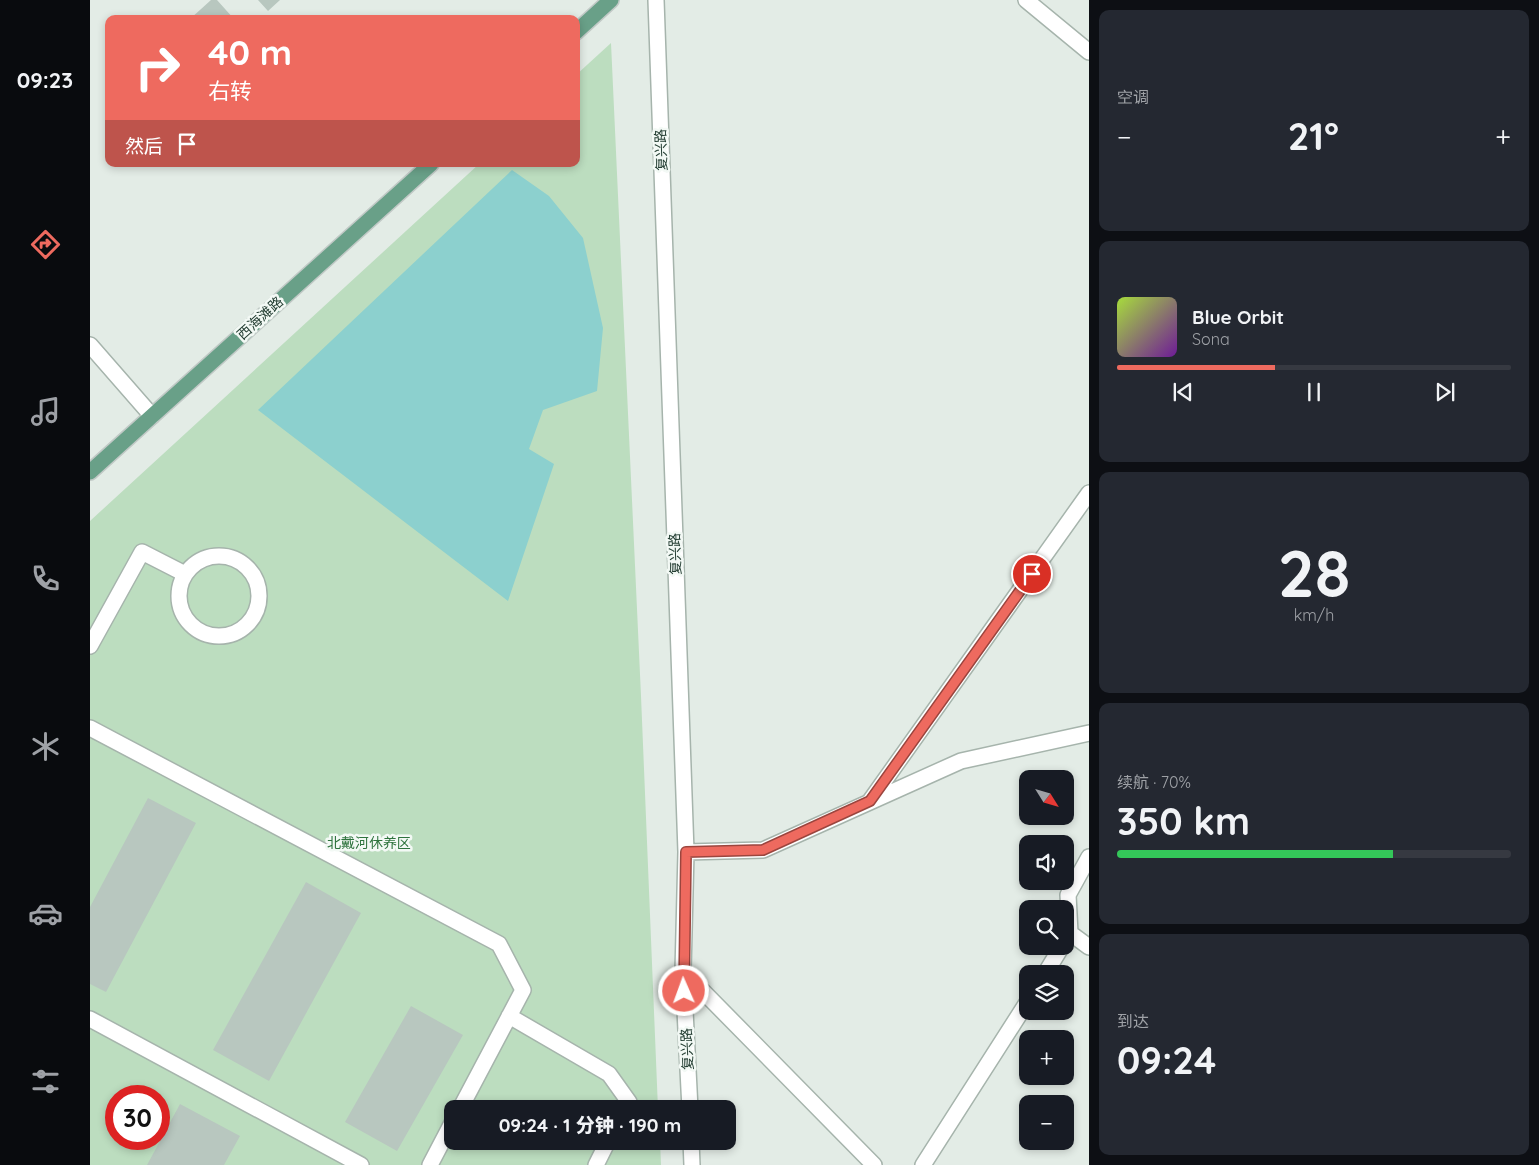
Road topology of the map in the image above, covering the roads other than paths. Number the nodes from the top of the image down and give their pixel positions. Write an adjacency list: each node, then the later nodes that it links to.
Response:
1 (611, 0): 4 (main road)
2 (656, 0): 16 (street, 复兴路)
3 (1026, 0): 5 (street)
4 (580, 28)
5 (1089, 52)
6 (427, 167): 8 (main road, 西海滩路)
7 (90, 346): 8 (street)
8 (152, 416): 9 (main road, 西海滩路)
9 (90, 472)
10 (1089, 493): 15 (street)
11 (185, 574): 11 (street); 12 (street)
12 (90, 646)
13 (90, 728): 23 (street)
14 (1089, 733): 15 (street)
15 (870, 801): 16 (street)
16 (686, 852): 21 (street, 复兴路)
17 (1089, 857): 18 (street)
18 (1068, 900)
19 (1074, 943): 20 (street)
20 (1089, 947)
21 (683, 972): 27 (street, 复兴路); 35 (street)
22 (1019, 1015): 36 (street)
23 (509, 1016): 25 (street); 26 (street)
24 (90, 1019): 31 (street)
25 (465, 1100)
26 (628, 1100)
27 (690, 1100)
28 (444, 1138): 32 (street)
29 (604, 1150): 33 (street)
30 (691, 1150): 34 (street)
31 (361, 1165)
32 (430, 1165)
33 (596, 1165)
34 (692, 1165)
35 (874, 1165)
36 (923, 1165)

